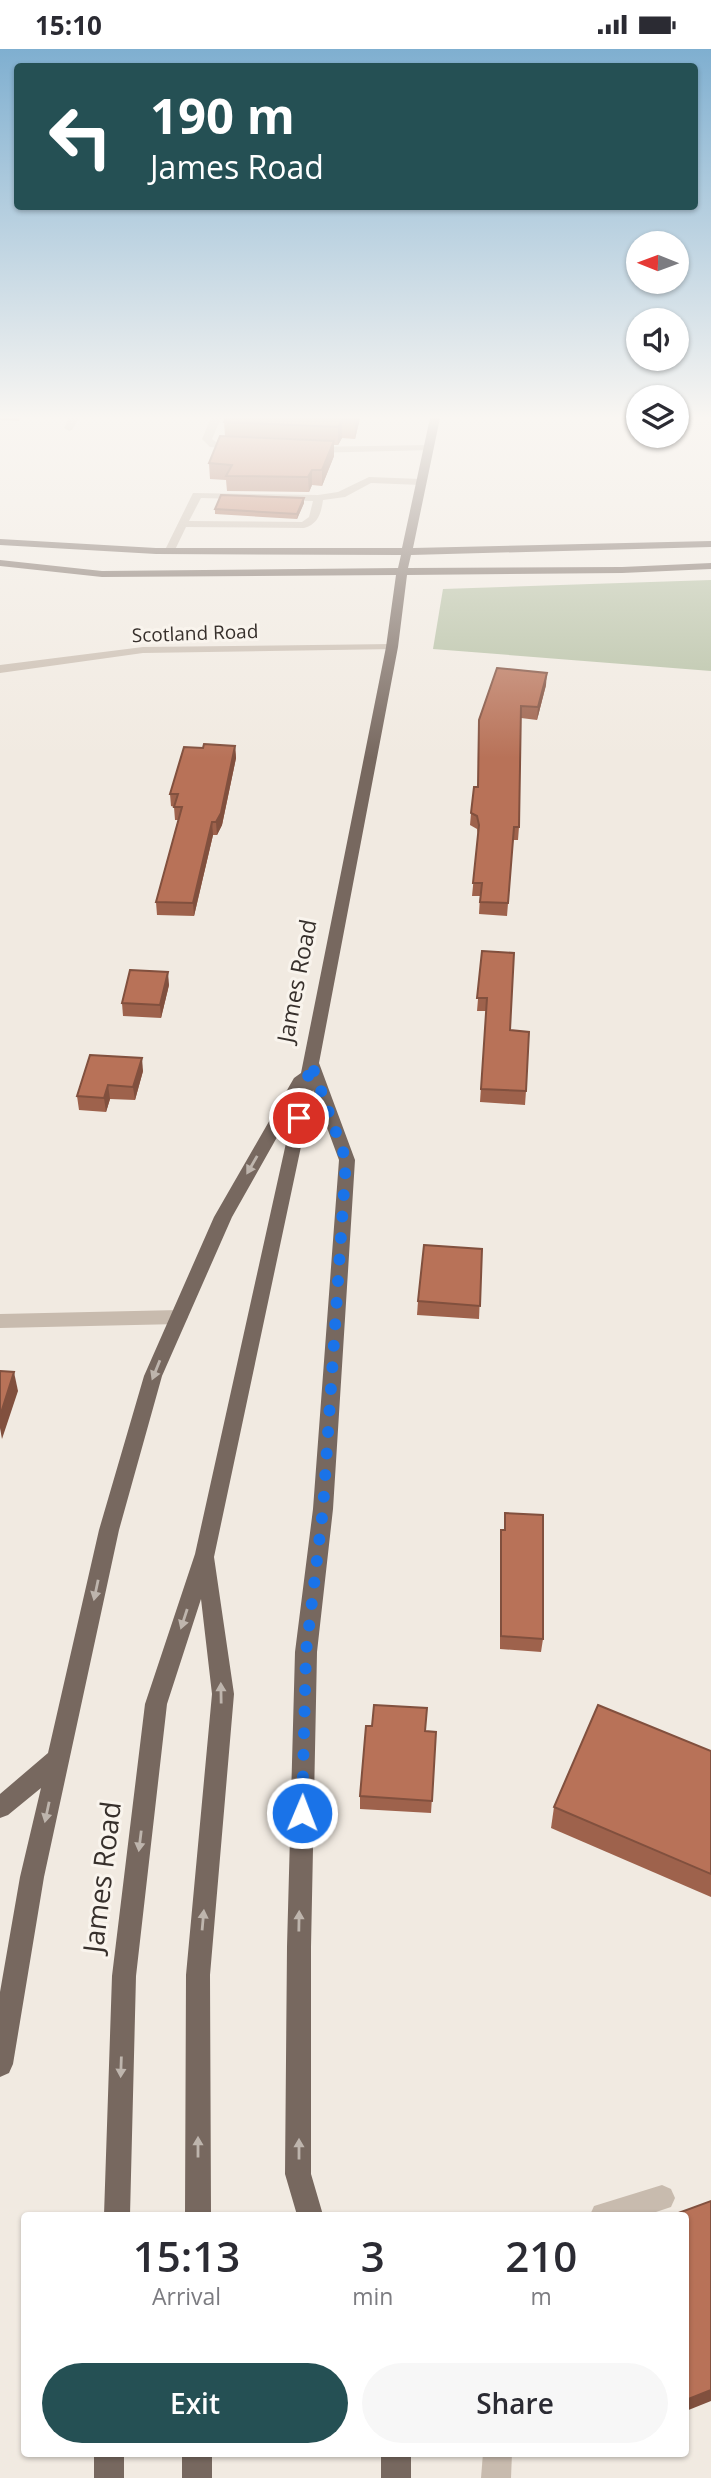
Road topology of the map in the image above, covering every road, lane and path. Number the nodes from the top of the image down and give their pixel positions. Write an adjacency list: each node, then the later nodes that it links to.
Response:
1 (179, 531): 5 (street)
2 (411, 531): 6 (main road, James Road)
3 (0, 542): 5 (main road)
4 (711, 544): 6 (main road)
5 (169, 552): 6 (main road)
6 (407, 552): 9 (main road, James Road)
7 (0, 563): 9 (main road)
8 (711, 566): 9 (main road)
9 (402, 573): 10 (main road, James Road)
10 (392, 647): 11 (street, Scotland Road); 12 (main road, James Road)
11 (0, 669)
12 (311, 1063): 13 (main road, one-way to 13); 15 (main road, James Road); 22 (main road, one-way to 12)
13 (179, 1317): 14 (street); 16 (main road, one-way to 16)
14 (0, 1321)
15 (205, 1554): 20 (main road, James Road, one-way to 20); 21 (main road, James Road, one-way to 15)
16 (58, 1759): 17 (main road); 18 (main road, one-way to 18)
17 (0, 1808)
18 (0, 2064)
19 (662, 2198): 23 (street)
20 (117, 2212)
21 (198, 2212)
22 (309, 2212)
23 (613, 2212)
24 (110, 2457): 28 (main road)
25 (197, 2457): 29 (main road)
26 (396, 2457): 30 (main road)
27 (498, 2457): 31 (street)
28 (109, 2478)
29 (198, 2478)
30 (396, 2478)
31 (496, 2478)

